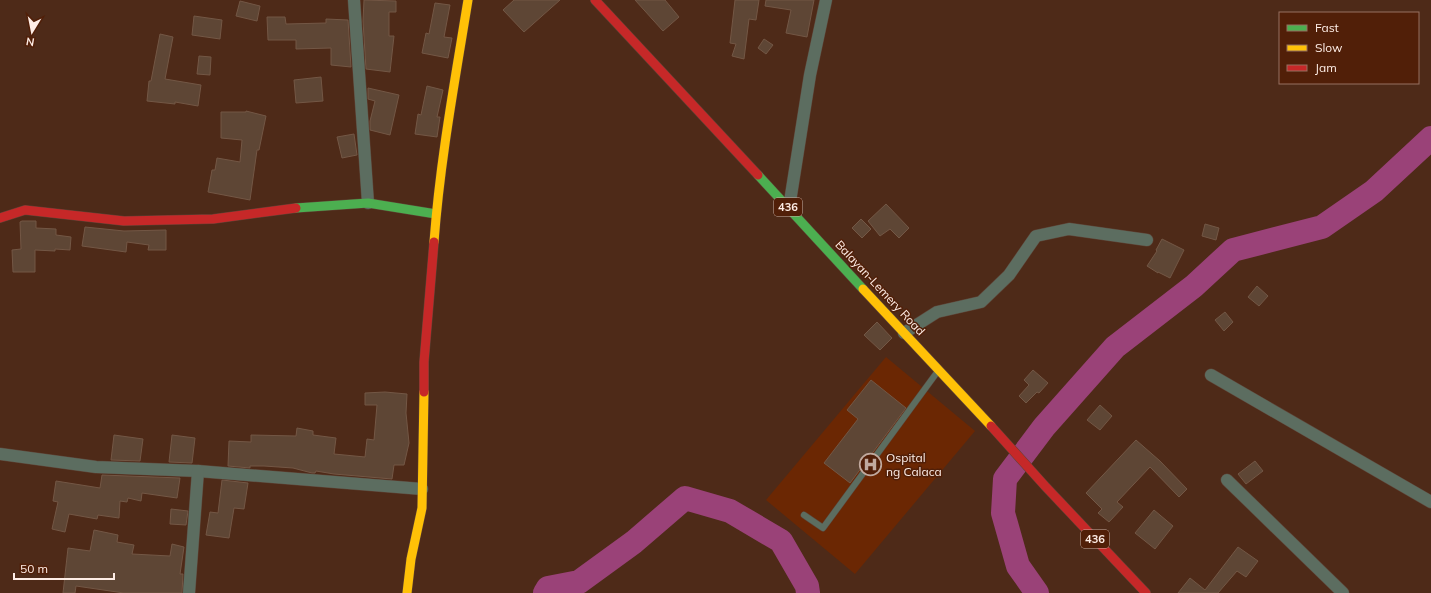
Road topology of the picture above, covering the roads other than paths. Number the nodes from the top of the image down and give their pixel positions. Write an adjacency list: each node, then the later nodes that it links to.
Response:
1 (354, 0): 5 (street)
2 (468, 0): 7 (street)
3 (595, 0): 6 (street, Balayan-Lemery Road / 436)
4 (826, 0): 6 (street)
5 (368, 203): 7 (street); 8 (street)
6 (789, 208): 10 (street, Balayan-Lemery Road / 436)
7 (436, 214): 16 (street)
8 (0, 218)
9 (1147, 240): 10 (street)
10 (904, 333): 11 (street, Balayan-Lemery Road / 436)
11 (939, 370): 18 (lane); 21 (street, Balayan-Lemery Road / 436)
12 (1211, 374): 17 (street)
13 (0, 454): 14 (street)
14 (198, 471): 16 (street); 19 (street)
15 (1227, 480): 22 (street)
16 (422, 489): 20 (street)
17 (1431, 502)
18 (804, 515)
19 (189, 593)
20 (407, 593)
21 (1146, 593)
22 (1343, 593)

